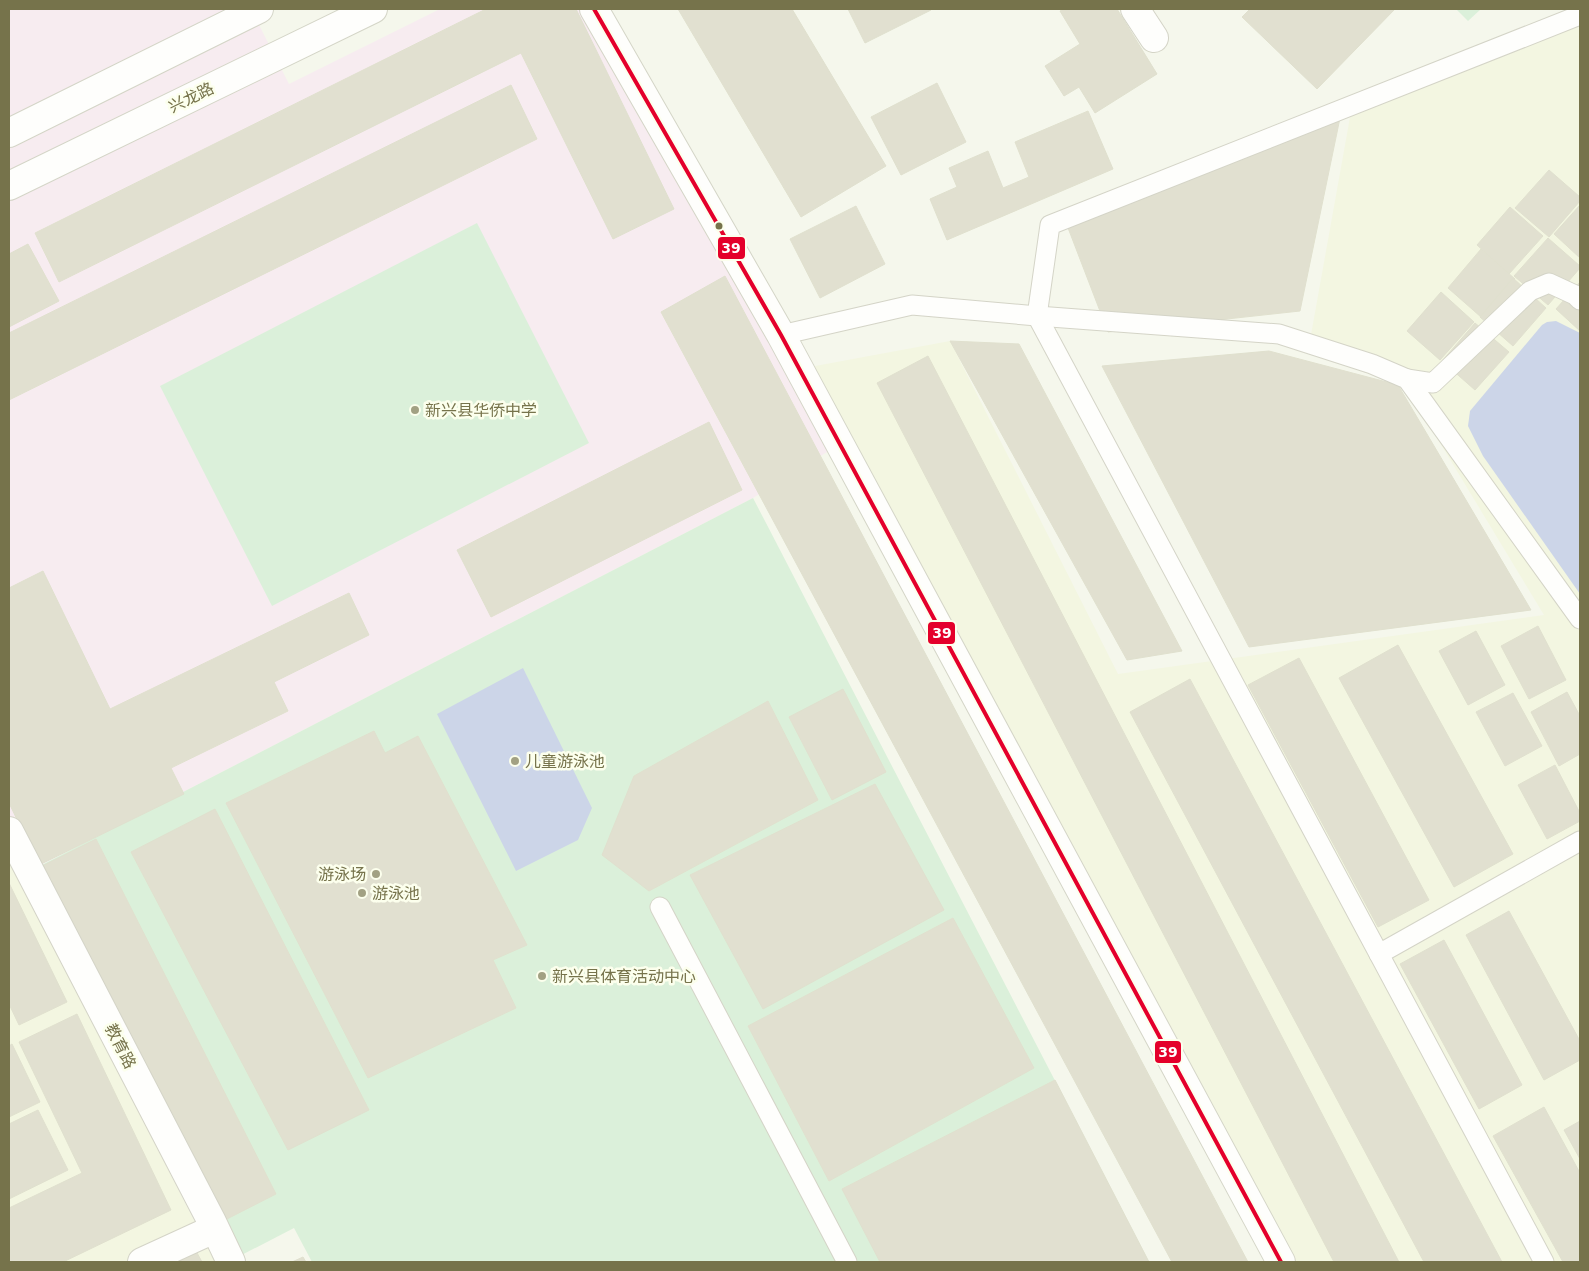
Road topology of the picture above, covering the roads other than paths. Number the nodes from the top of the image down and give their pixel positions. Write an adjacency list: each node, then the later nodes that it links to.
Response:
1 (259, 9): 7 (street)
2 (373, 9): 8 (street, 兴龙路)
3 (594, 9): 11 (street)
4 (1135, 9): 6 (street)
5 (1580, 16): 10 (lane)
6 (1154, 38)
7 (9, 132)
8 (9, 186)
9 (1580, 300): 12 (lane)
10 (1037, 316): 11 (lane); 12 (lane); 17 (lane)
11 (782, 335): 22 (street)
12 (1406, 379): 13 (lane)
13 (1580, 619)
14 (9, 832): 18 (street, 教育路)
15 (1580, 842): 17 (lane)
16 (660, 907): 21 (lane)
17 (1379, 954): 23 (lane)
18 (214, 1228): 19 (street); 20 (street, 教育路)
19 (142, 1262)
20 (231, 1262)
21 (847, 1262)
22 (1281, 1262)
23 (1544, 1262)

